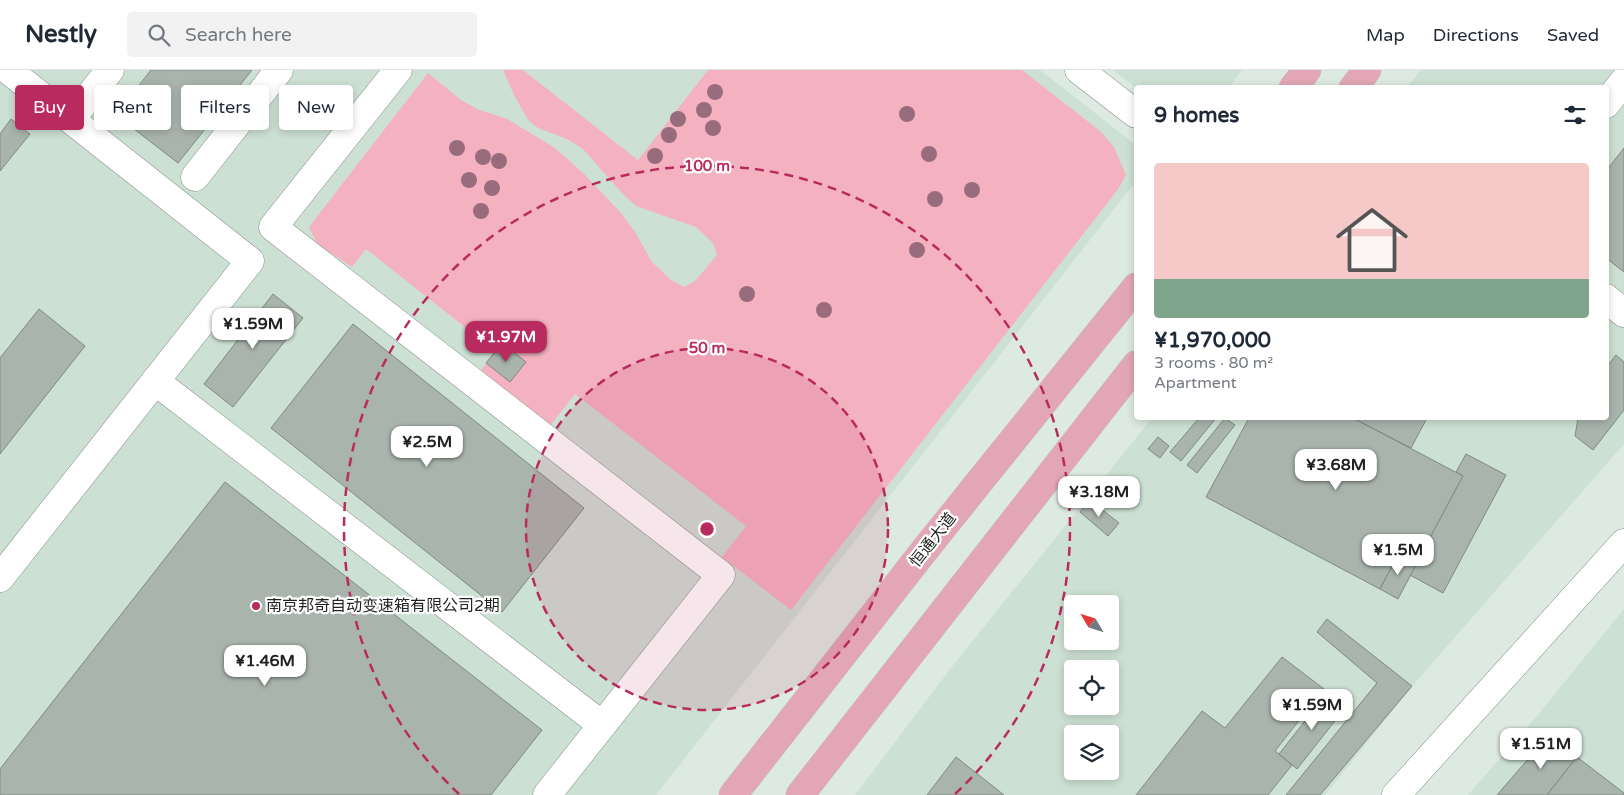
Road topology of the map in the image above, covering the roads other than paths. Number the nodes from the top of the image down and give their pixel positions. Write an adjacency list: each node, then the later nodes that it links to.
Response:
1 (8, 70): 9 (street)
2 (110, 70): 13 (street)
3 (279, 70): 16 (street)
4 (398, 70): 24 (street)
5 (1079, 70): 14 (street)
6 (1307, 70): 10 (main road)
7 (1367, 70): 11 (main road)
8 (1624, 81): 12 (street)
9 (27, 85)
10 (1295, 85)
11 (1355, 85)
12 (1609, 100)
13 (84, 103)
14 (1134, 112)
15 (84, 129): 21 (street)
16 (195, 177)
17 (1134, 289): 26 (main road, 恒通大道)
18 (1609, 300): 19 (street)
19 (1624, 313)
20 (1134, 368): 27 (main road)
21 (156, 381): 23 (street); 24 (street)
22 (1624, 543): 28 (street)
23 (0, 578)
24 (602, 725): 25 (street)
25 (547, 795)
26 (733, 795)
27 (800, 795)
28 (1396, 795)

